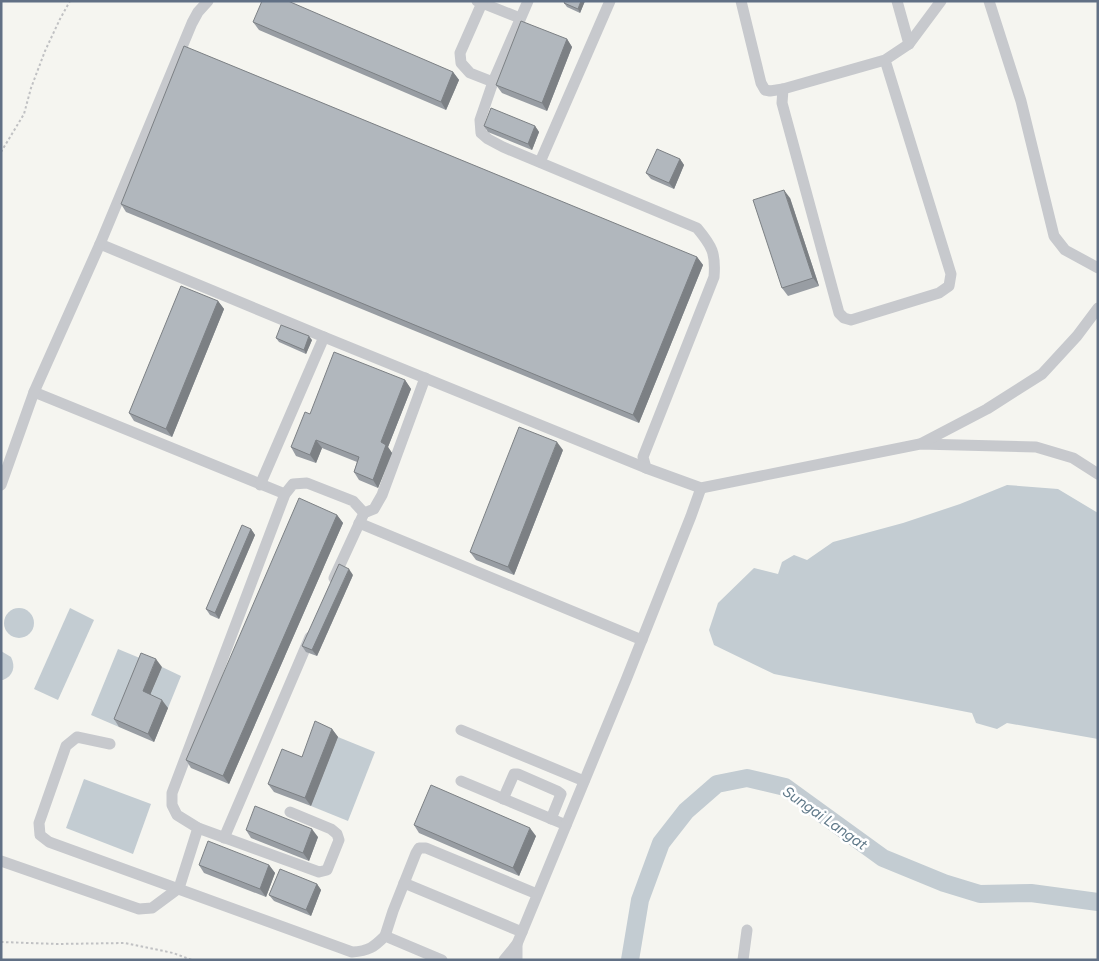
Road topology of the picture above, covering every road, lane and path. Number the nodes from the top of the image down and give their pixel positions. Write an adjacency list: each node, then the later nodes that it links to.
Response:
1 (70, 1): 15 (path)
2 (208, 1): 17 (street)
3 (528, 1): 10 (street)
4 (610, 1): 16 (street)
5 (741, 1): 14 (street)
6 (897, 1): 11 (street)
7 (942, 1): 11 (street)
8 (989, 1): 18 (street)
9 (480, 2): 10 (street); 13 (street)
10 (520, 18): 13 (street)
11 (909, 44): 12 (street)
12 (885, 60): 14 (street); 14 (street)
13 (493, 82): 16 (street)
14 (783, 89)
15 (1, 152)
16 (540, 162): 24 (street)
17 (100, 244): 20 (street); 22 (street)
18 (1098, 268)
19 (1098, 308): 23 (street)
20 (324, 338): 21 (street); 27 (street)
21 (425, 378): 24 (street); 30 (street)
22 (34, 392): 26 (street); 27 (street)
23 (920, 444): 25 (street); 28 (street)
24 (646, 468): 28 (street)
25 (1098, 474)
26 (1, 485)
27 (260, 485): 29 (street)
28 (701, 488): 33 (street)
29 (285, 494): 30 (street); 42 (street)
30 (362, 518): 31 (street); 33 (street)
31 (329, 592)
32 (313, 628): 43 (street)
33 (642, 640): 37 (street)
34 (461, 730): 37 (street)
35 (110, 744): 46 (street)
36 (461, 781): 38 (street)
37 (584, 781): 41 (street)
38 (503, 799): 40 (street); 40 (street)
39 (290, 812): 43 (street)
40 (551, 819): 41 (street)
41 (566, 825): 47 (street)
42 (198, 828): 43 (street); 46 (street)
43 (224, 838)
44 (1, 861): 46 (street)
45 (404, 883): 47 (street); 49 (street); 50 (street)
46 (179, 888): 50 (street)
47 (537, 894): 49 (street)
48 (748, 930): 57 (street)
49 (522, 932): 52 (street)
50 (385, 936): 54 (street)
51 (1, 942): 53 (path)
52 (516, 944): 55 (street); 56 (street)
53 (192, 960)
54 (442, 960)
55 (504, 960)
56 (518, 960)
57 (743, 960)

